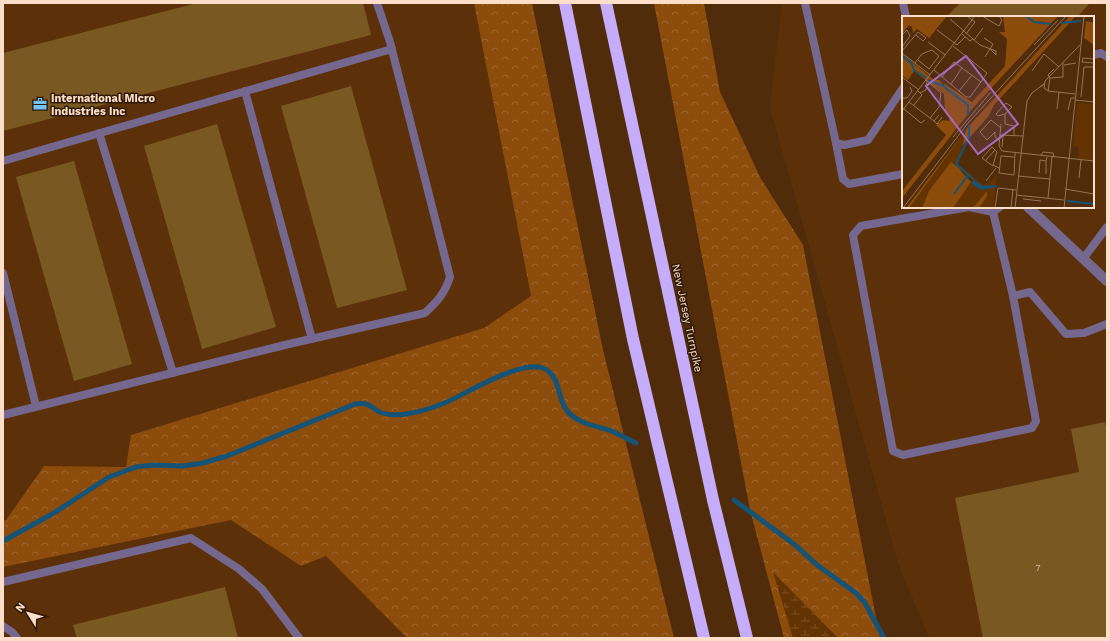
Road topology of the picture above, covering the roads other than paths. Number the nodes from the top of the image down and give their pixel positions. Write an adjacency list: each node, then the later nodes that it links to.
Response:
1 (378, 3): 7 (lane)
2 (565, 3): 35 (highway)
3 (606, 3): 36 (highway, New Jersey Turnpike)
4 (805, 3): 13 (lane)
5 (903, 3): 6 (lane)
6 (906, 16)
7 (392, 49): 11 (lane); 27 (lane)
8 (1094, 55): 9 (lane)
9 (1107, 57)
10 (902, 89): 13 (lane)
11 (245, 92): 12 (lane); 27 (lane)
12 (100, 133): 14 (lane); 28 (lane)
13 (836, 143): 15 (lane)
14 (3, 161)
15 (902, 174)
16 (964, 208): 25 (lane)
17 (974, 208): 20 (lane)
18 (999, 208): 20 (lane)
19 (1029, 208): 22 (street)
20 (993, 212): 25 (lane)
21 (1107, 227): 22 (lane)
22 (1083, 258): 24 (street)
23 (3, 273): 29 (lane)
24 (1107, 281)
25 (1013, 296): 26 (lane)
26 (1107, 324)
27 (312, 339): 28 (lane)
28 (173, 373): 29 (lane)
29 (36, 406): 30 (lane)
30 (3, 415)
31 (3, 582): 34 (lane)
32 (3, 626): 33 (lane)
33 (16, 638)
34 (299, 638)
35 (704, 638)
36 (747, 638)

